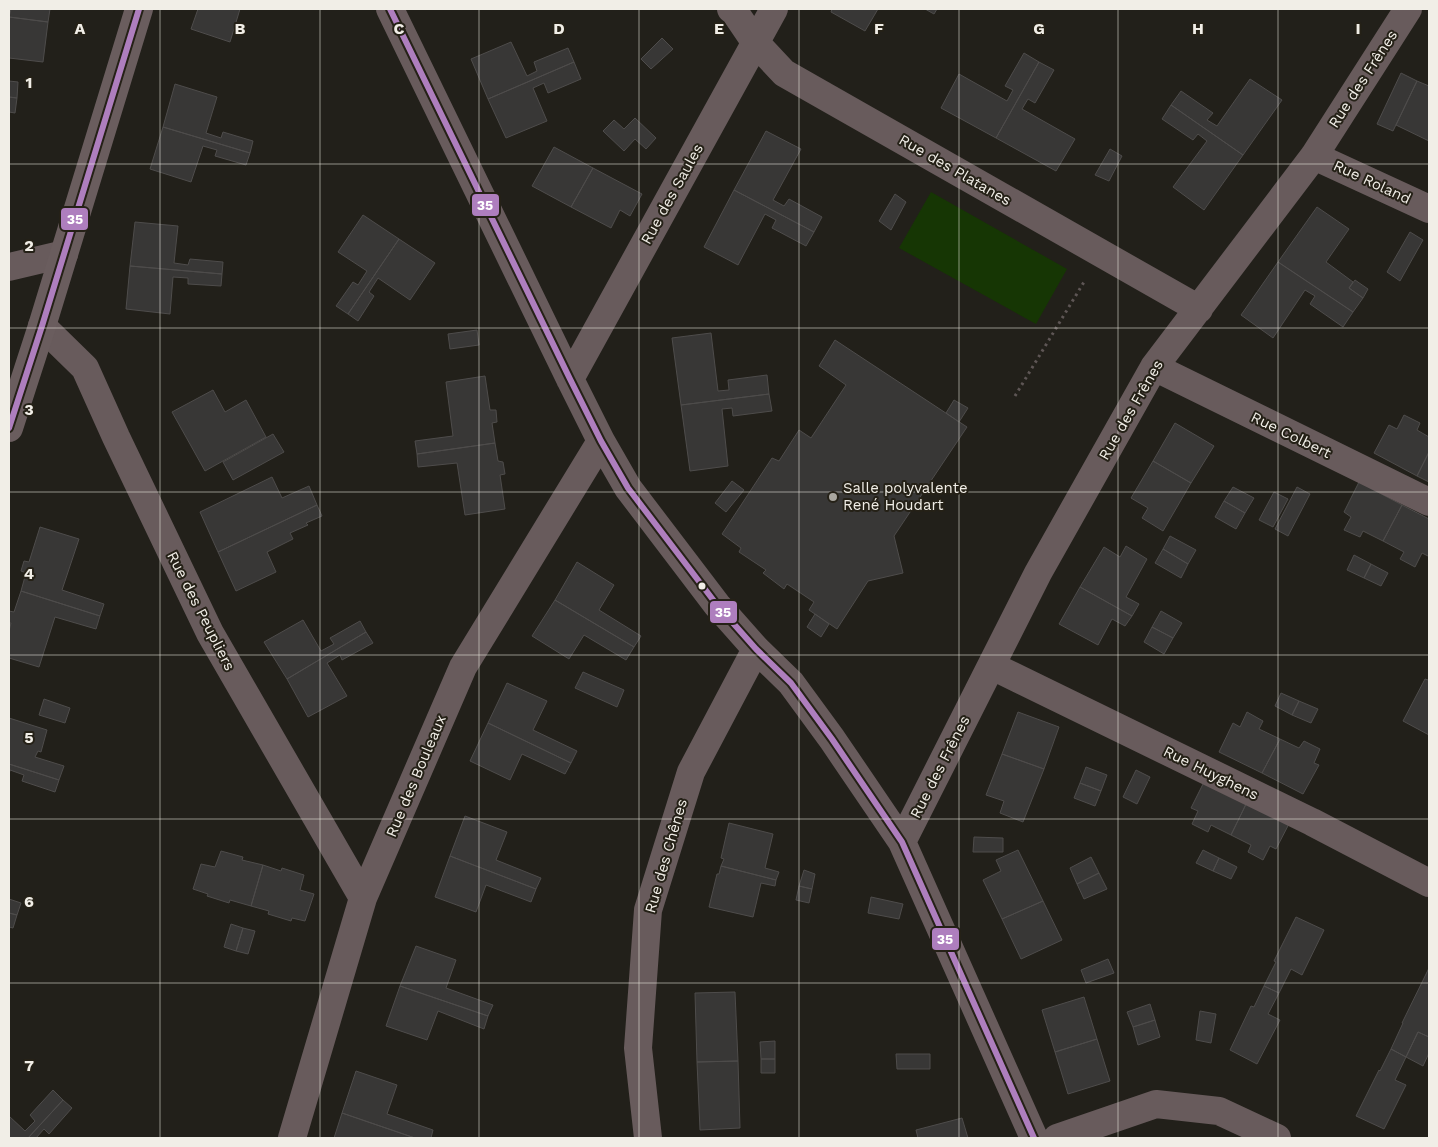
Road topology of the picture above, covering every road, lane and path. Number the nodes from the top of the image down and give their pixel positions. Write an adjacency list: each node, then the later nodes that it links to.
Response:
1 (139, 9): 9 (street)
2 (390, 9): 15 (street)
3 (731, 9): 6 (street, Rue des Platanes)
4 (774, 9): 6 (street, Rue des Saules)
5 (1408, 9): 7 (street, Rue des Frênes)
6 (755, 42): 10 (street, Rue des Platanes); 15 (street, Rue des Saules)
7 (1314, 156): 8 (street, Rue Roland); 12 (street, Rue des Frênes)
8 (1429, 209)
9 (64, 254): 11 (street); 13 (street)
10 (1102, 254): 12 (street, Rue des Platanes); 16 (path)
11 (9, 267)
12 (1199, 308): 14 (street, Rue des Frênes)
13 (42, 326): 17 (street); 24 (street, Rue des Peupliers)
14 (1154, 367): 19 (street, Rue Colbert); 21 (street, Rue des Frênes)
15 (570, 379): 18 (street)
16 (1015, 396)
17 (9, 428)
18 (601, 441): 20 (street); 24 (street, Rue des Bouleaux)
19 (1429, 502)
20 (756, 649): 22 (street); 26 (street, Rue des Chênes)
21 (992, 666): 22 (street, Rue des Frênes); 23 (street, Rue Huyghens)
22 (902, 842): 27 (street)
23 (1429, 883)
24 (363, 898): 25 (street, Rue des Bouleaux)
25 (292, 1138)
26 (648, 1138)
27 (1034, 1138)
28 (1057, 1138): 29 (street)
29 (1277, 1138)

